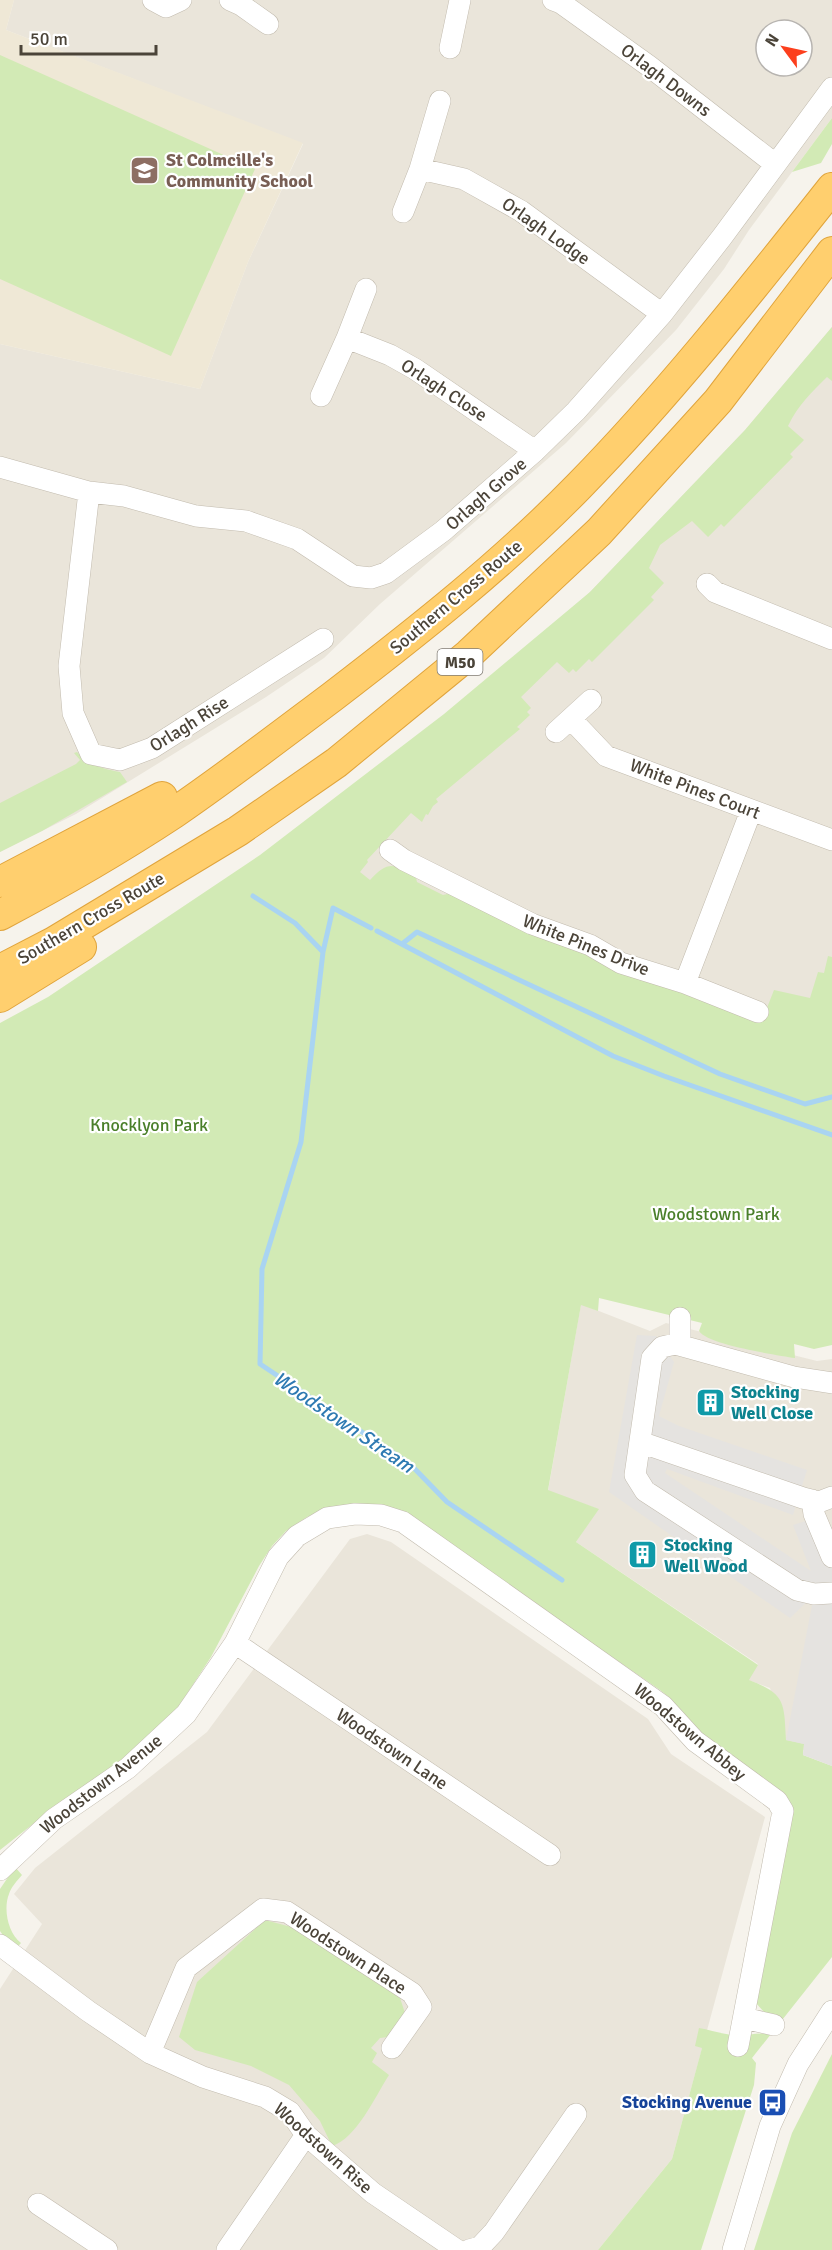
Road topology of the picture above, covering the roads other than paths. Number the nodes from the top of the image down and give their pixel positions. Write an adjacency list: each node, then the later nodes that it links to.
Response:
1 (153, 0): 2 (street)
2 (182, 0)
3 (230, 0): 6 (street)
4 (460, 0): 7 (street)
5 (553, 0): 10 (street, Orlagh Downs)
6 (268, 24)
7 (450, 48)
8 (832, 88): 10 (street, Orlagh Grove)
9 (440, 101): 11 (street)
10 (776, 164): 16 (street, Orlagh Grove)
11 (420, 169): 13 (street); 16 (street, Orlagh Lodge)
12 (832, 188): 26 (highway, Southern Cross Route / M50)
13 (403, 212)
14 (832, 252): 28 (highway, Southern Cross Route / M50)
15 (366, 289): 17 (street)
16 (662, 314): 19 (street, Orlagh Grove)
17 (347, 338): 18 (street); 19 (street, Orlagh Close)
18 (321, 396)
19 (535, 451): 21 (street, Orlagh Grove)
20 (0, 466): 21 (street, Orlagh Grove)
21 (89, 492): 23 (street, Orlagh Rise)
22 (707, 584): 24 (street)
23 (323, 639)
24 (832, 639)
25 (591, 700): 27 (street, White Pines Court)
26 (291, 728): 31 (highway, M50); 32 (highway, Southern Cross Route / M50)
27 (751, 811): 29 (street, White Pines Court); 34 (street)
28 (238, 831): 33 (highway, Southern Cross Route / M50); 35 (highway, M50)
29 (832, 840)
30 (390, 850): 34 (street, White Pines Drive)
31 (0, 882)
32 (0, 915)
33 (0, 970)
34 (685, 983): 36 (street, White Pines Drive)
35 (0, 997)
36 (758, 1012)
37 (680, 1318): 38 (street)
38 (677, 1344): 39 (street); 40 (street)
39 (832, 1383)
40 (640, 1442): 41 (street); 44 (street)
41 (822, 1499): 43 (street)
42 (355, 1514): 45 (street, Woodstown Avenue); 50 (street, Woodstown Abbey)
43 (832, 1557)
44 (832, 1593)
45 (234, 1642): 46 (street, Woodstown Lane); 47 (street, Woodstown Avenue)
46 (550, 1855)
47 (0, 1870)
48 (0, 1946): 54 (street, Woodstown Rise)
49 (832, 2011): 62 (street)
50 (744, 2018): 51 (street); 52 (street, Woodstown Abbey)
51 (774, 2025)
52 (738, 2046)
53 (392, 2048): 54 (street, Woodstown Place)
54 (150, 2053): 56 (street, Woodstown Rise)
55 (576, 2114): 61 (street)
56 (306, 2135): 59 (street); 60 (street, Woodstown Rise)
57 (38, 2204): 58 (street)
58 (107, 2250)
59 (227, 2250)
60 (457, 2250)
61 (469, 2250)
62 (733, 2250)

